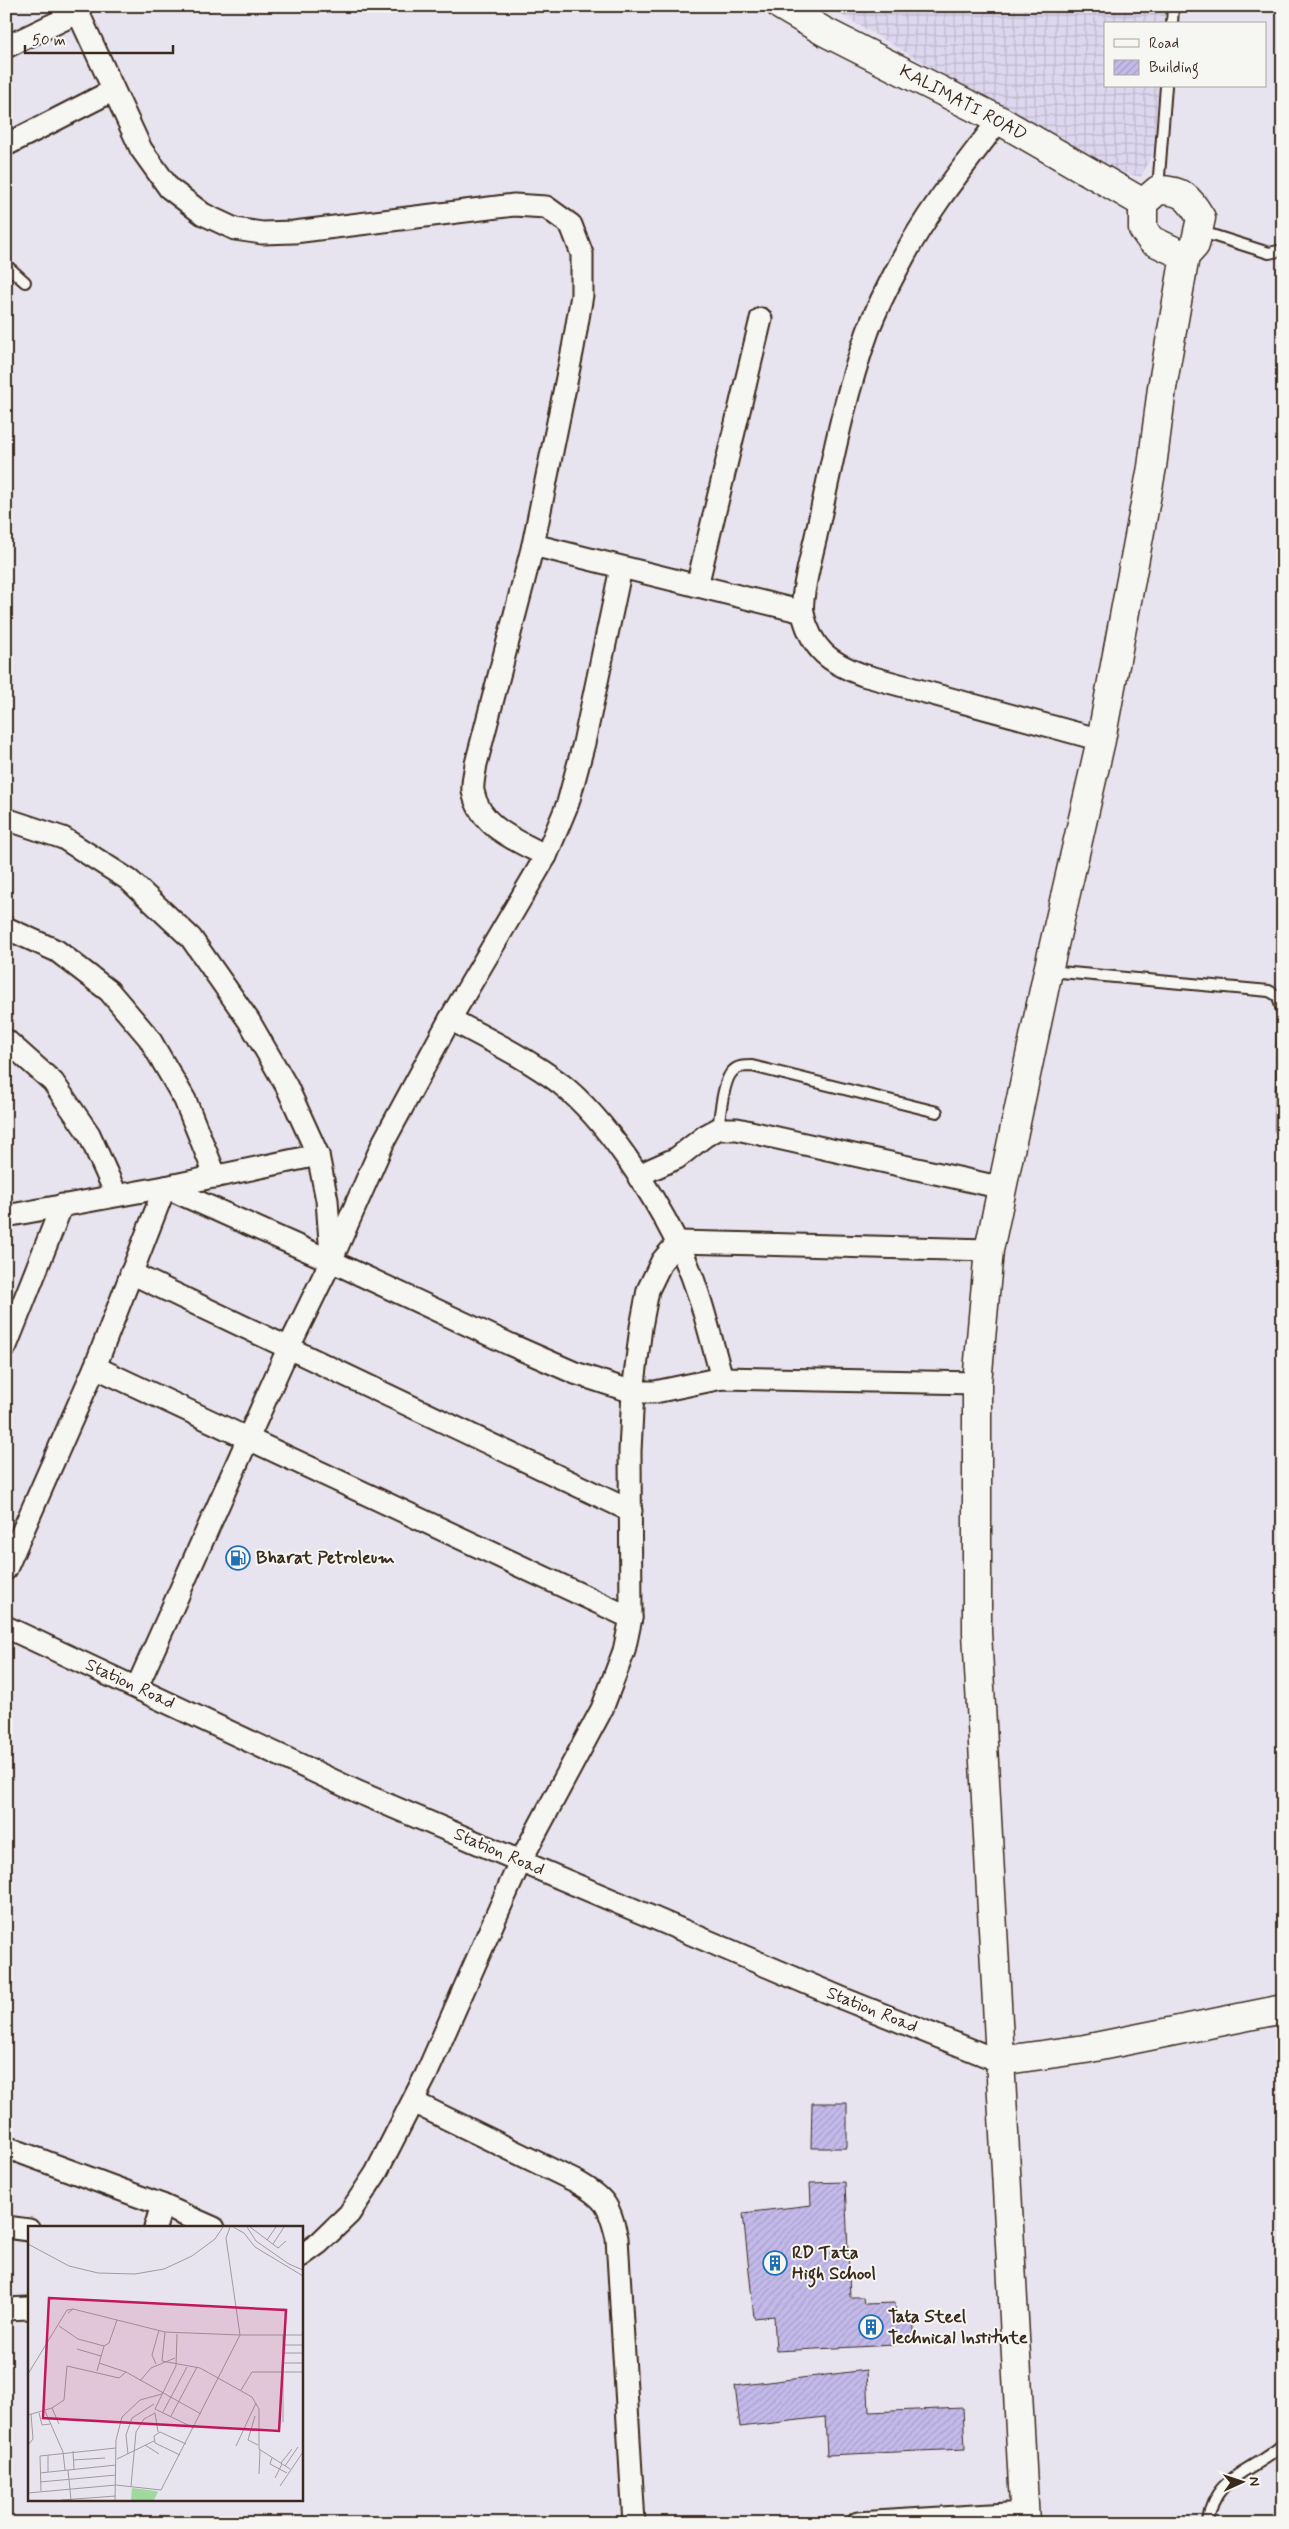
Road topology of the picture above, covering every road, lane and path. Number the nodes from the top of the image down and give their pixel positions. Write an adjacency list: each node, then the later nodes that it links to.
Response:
1 (782, 6): 8 (main road, KALIMATI ROAD)
2 (1173, 6): 4 (lane)
3 (76, 10): 5 (street); 7 (street)
4 (1172, 22)
5 (6, 47)
6 (1166, 88): 10 (lane)
7 (112, 91): 9 (street); 17 (street)
8 (999, 120): 10 (main road, KALIMATI ROAD); 20 (street)
9 (6, 145)
10 (1150, 196): 11 (main road); 13 (main road)
11 (1198, 231): 12 (lane); 13 (main road)
12 (1283, 250)
13 (1186, 256): 21 (main road)
14 (6, 264): 15 (lane)
15 (25, 282)
16 (761, 319): 19 (street)
17 (533, 545): 18 (street); 23 (street)
18 (621, 568): 19 (street); 23 (street)
19 (697, 586): 20 (street)
20 (803, 612): 21 (street)
21 (1101, 740): 25 (main road)
22 (6, 819): 35 (street)
23 (546, 856): 29 (street)
24 (6, 928): 36 (street)
25 (1048, 971): 27 (lane); 39 (main road)
26 (1283, 990): 27 (lane)
27 (1269, 992): 28 (lane)
28 (1283, 1015)
29 (450, 1019): 37 (street); 45 (street)
30 (1283, 1025): 34 (lane)
31 (6, 1040): 40 (street)
32 (936, 1112): 33 (lane)
33 (718, 1129): 37 (street); 39 (street)
34 (1281, 1129)
35 (318, 1155): 36 (street); 45 (street)
36 (216, 1177): 38 (street)
37 (639, 1178): 43 (street)
38 (165, 1187): 40 (street); 45 (street); 46 (street)
39 (1004, 1188): 44 (main road)
40 (116, 1194): 41 (street)
41 (62, 1205): 42 (street); 47 (street)
42 (6, 1216)
43 (678, 1242): 44 (street); 50 (street); 52 (street)
44 (989, 1250): 51 (main road)
45 (331, 1261): 48 (street); 52 (street)
46 (131, 1273): 48 (street); 49 (street)
47 (6, 1346)
48 (288, 1349): 53 (street); 54 (street)
49 (95, 1367): 53 (street); 55 (street)
50 (722, 1378): 51 (street); 52 (street)
51 (977, 1383): 61 (main road)
52 (633, 1392): 54 (street)
53 (248, 1438): 56 (street); 58 (street)
54 (631, 1511): 56 (street)
55 (6, 1569)
56 (631, 1618): 59 (street)
57 (6, 1627): 58 (street, Station Road)
58 (137, 1687): 59 (street, Station Road)
59 (520, 1862): 61 (street, Station Road); 62 (street)
60 (1283, 2010): 61 (main road)
61 (999, 2061): 73 (main road)
62 (413, 2102): 69 (street); 75 (street)
63 (6, 2147): 64 (street)
64 (162, 2205): 66 (street); 67 (street)
65 (6, 2226): 68 (street)
66 (155, 2226)
67 (209, 2226)
68 (28, 2230)
69 (302, 2255)
70 (6, 2308): 71 (street)
71 (28, 2308)
72 (1283, 2444): 77 (lane)
73 (1025, 2518): 74 (street)
74 (920, 2520): 76 (street)
75 (634, 2523)
76 (858, 2523)
77 (1208, 2523)

